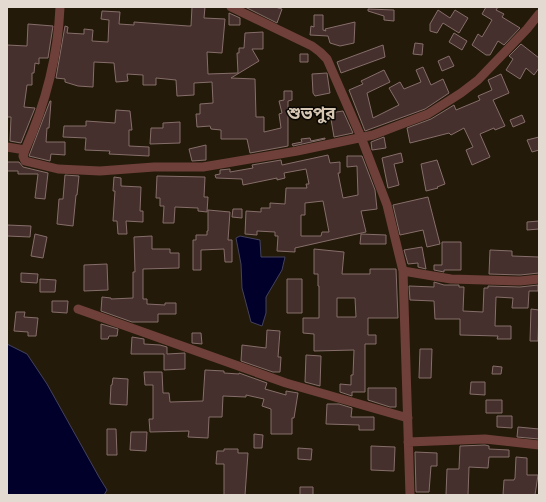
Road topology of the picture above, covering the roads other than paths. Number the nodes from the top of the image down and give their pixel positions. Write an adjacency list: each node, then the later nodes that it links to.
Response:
1 (60, 7): 6 (street)
2 (231, 7): 4 (street)
3 (539, 14): 4 (street)
4 (361, 137): 6 (street); 7 (street)
5 (7, 147): 6 (street)
6 (25, 150)
7 (403, 271): 8 (street); 10 (street)
8 (539, 279)
9 (78, 310): 10 (street)
10 (408, 418): 11 (street)
11 (408, 442): 12 (street); 13 (street)
12 (539, 446)
13 (410, 495)

